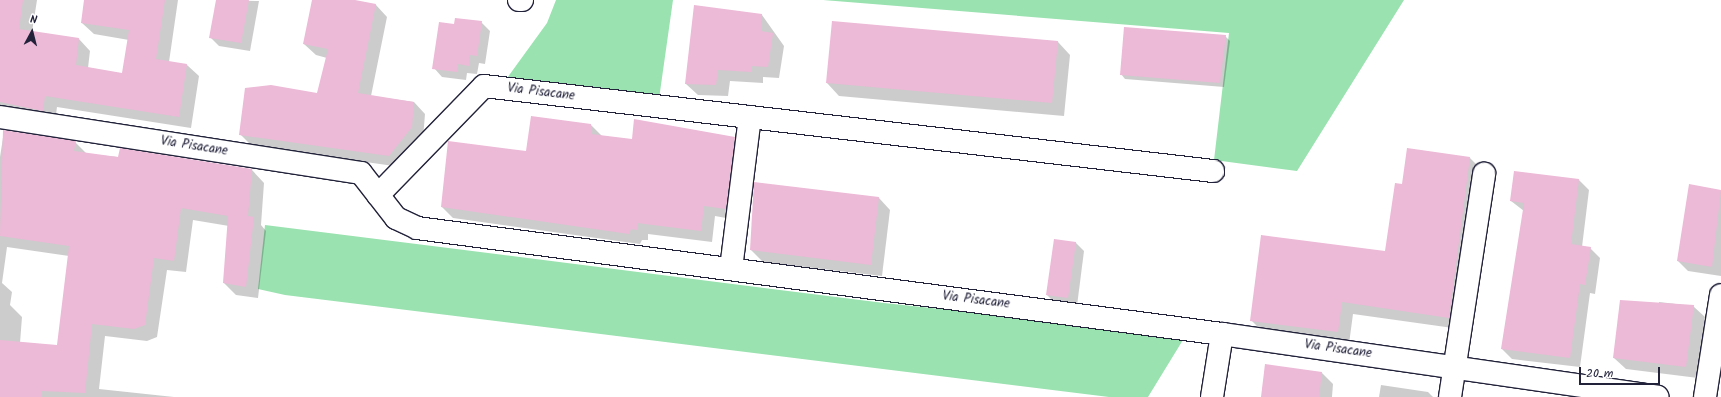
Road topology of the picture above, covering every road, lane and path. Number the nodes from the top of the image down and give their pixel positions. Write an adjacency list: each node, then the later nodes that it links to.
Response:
1 (519, 0): 2 (street)
2 (522, 0)
3 (0, 117): 7 (street, Via Pisacane)
4 (750, 118): 5 (street, Via Pisacane); 7 (street, Via Pisacane); 8 (street)
5 (1213, 171)
6 (1484, 174): 11 (street)
7 (378, 195): 8 (street, Via Pisacane)
8 (731, 269): 10 (street, Via Pisacane)
9 (1721, 295): 15 (street)
10 (1222, 334): 11 (street, Via Pisacane); 12 (street)
11 (1455, 366): 13 (street); 14 (street, Via Pisacane)
12 (1212, 397)
13 (1450, 397)
14 (1657, 397)
15 (1705, 397)

